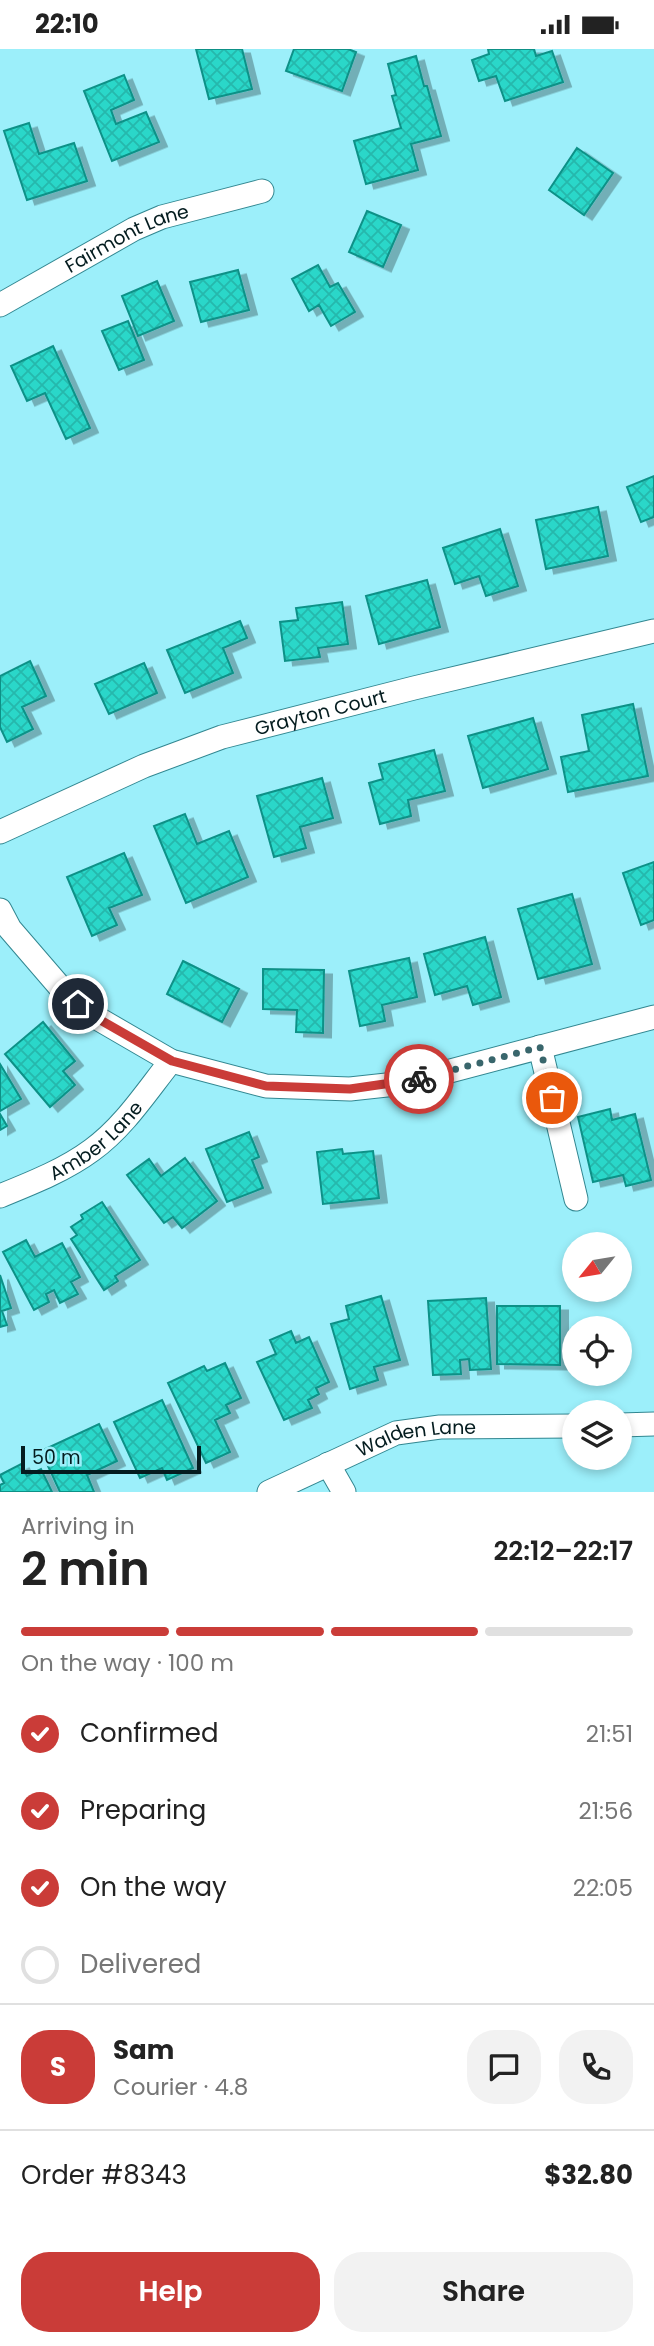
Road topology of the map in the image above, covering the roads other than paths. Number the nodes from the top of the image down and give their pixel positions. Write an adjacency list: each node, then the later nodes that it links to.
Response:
1 (262, 191): 2 (street, Fairmont Lane)
2 (0, 305)
3 (654, 631): 4 (street, Grayton Court)
4 (0, 832)
5 (0, 910): 8 (street)
6 (654, 1017): 7 (street)
7 (540, 1047): 8 (street); 10 (street)
8 (172, 1061): 9 (street, Amber Lane)
9 (0, 1196)
10 (576, 1199)
11 (654, 1424): 12 (street)
12 (632, 1425)
13 (562, 1426): 14 (street, Walden Lane)
14 (328, 1464): 15 (street, Walden Lane); 16 (street)
15 (269, 1492)
16 (344, 1492)

